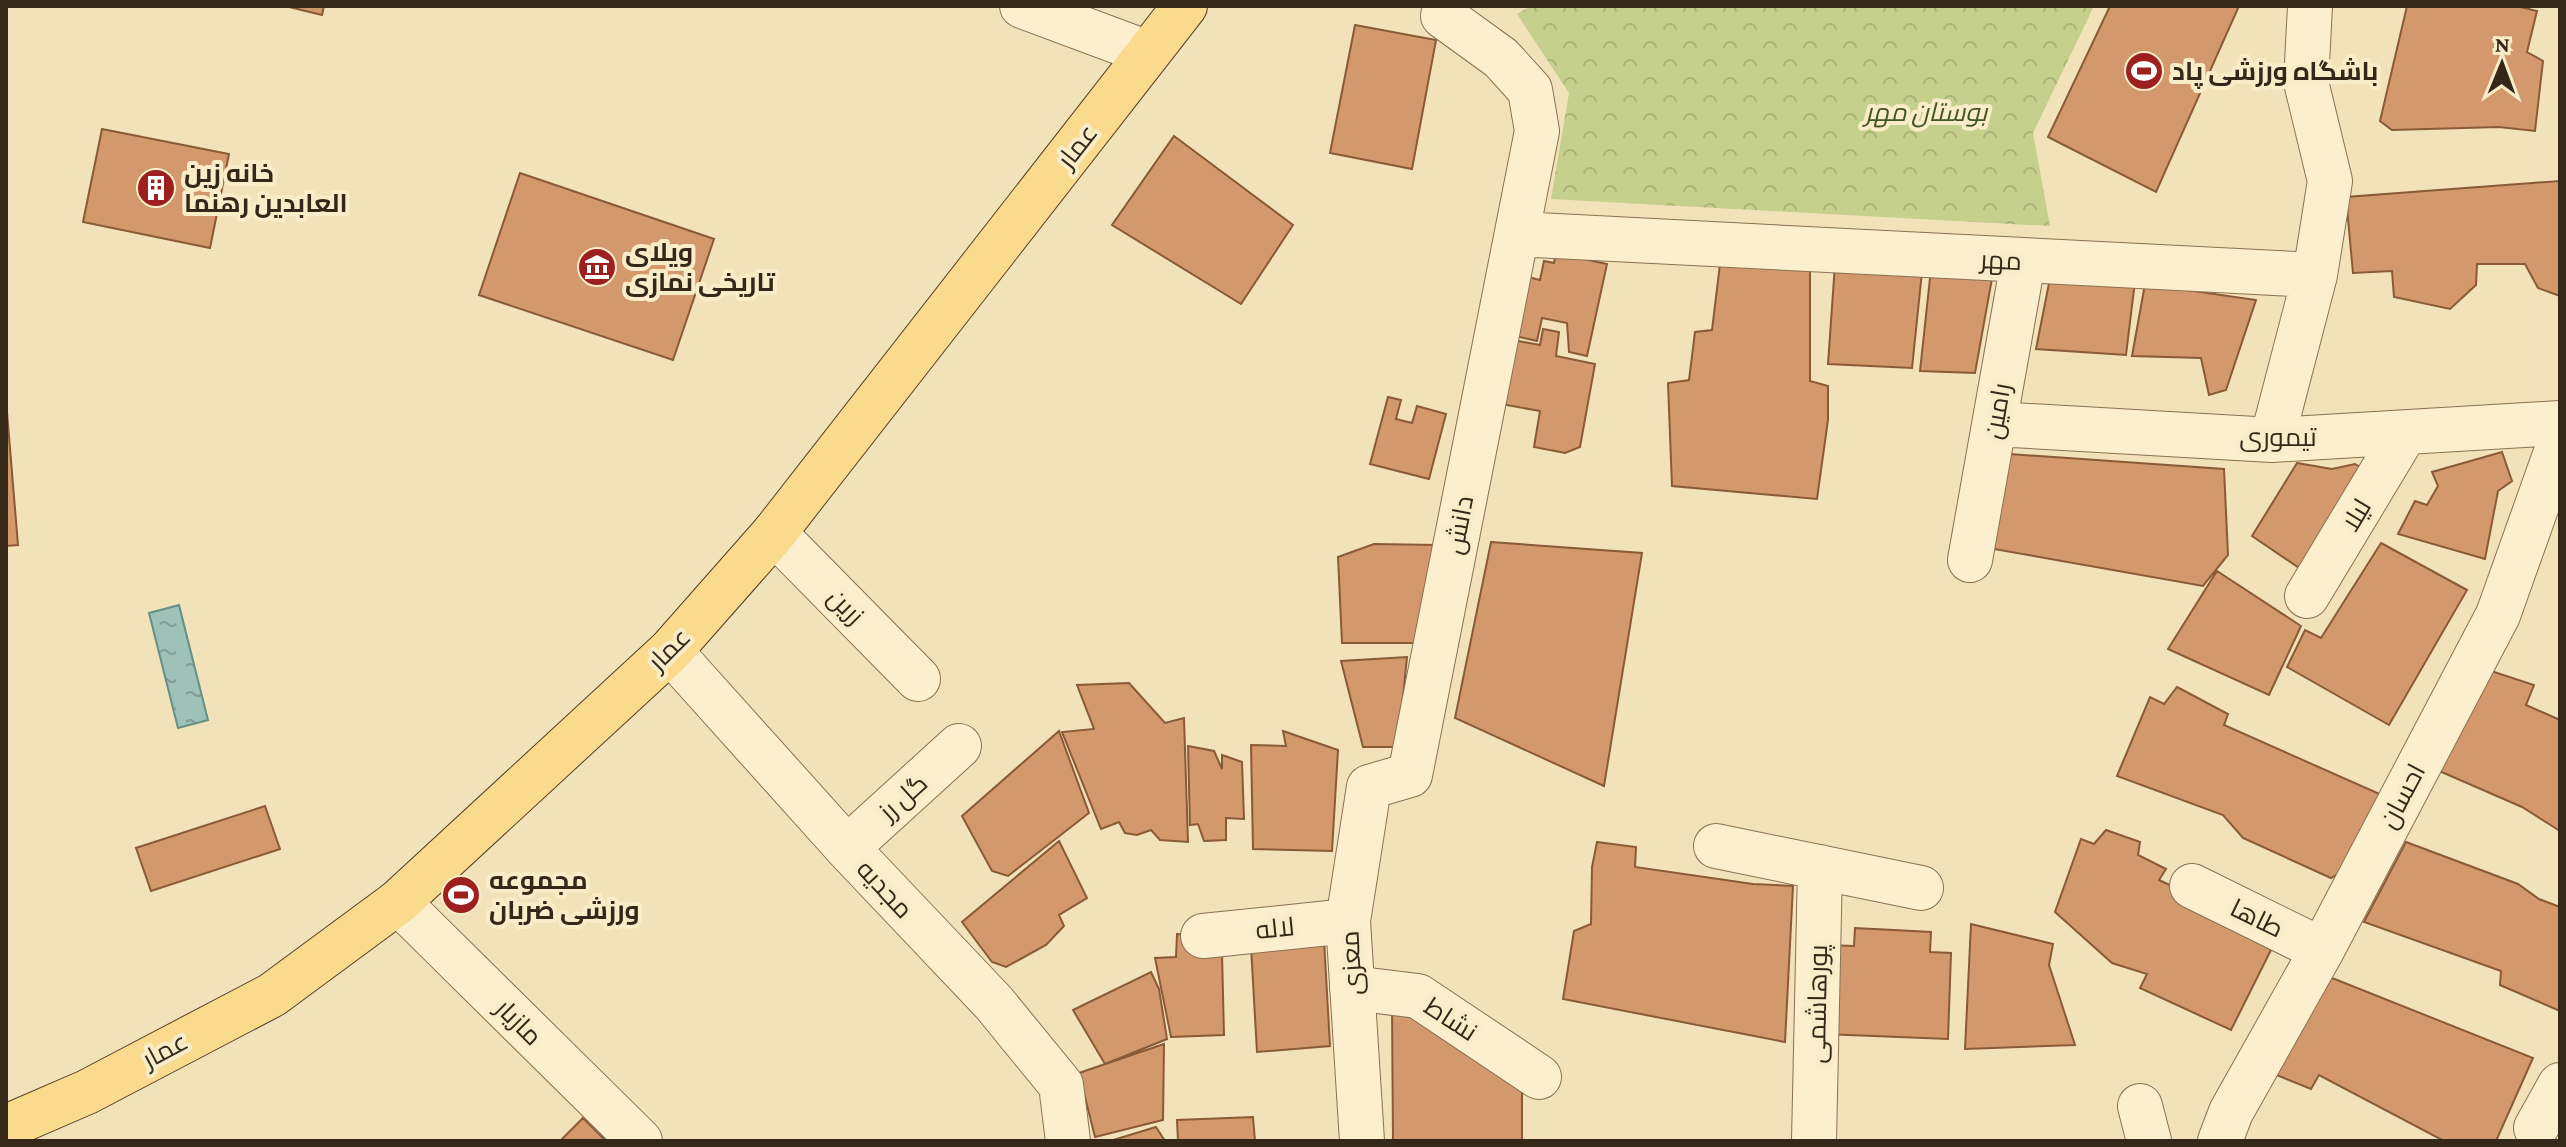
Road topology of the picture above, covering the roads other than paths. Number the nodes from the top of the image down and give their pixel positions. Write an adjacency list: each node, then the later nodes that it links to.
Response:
1 (1022, 6): 5 (street)
2 (1185, 6): 5 (main road, عمار)
3 (2310, 6): 8 (street)
4 (1444, 9): 6 (street)
5 (1148, 53): 14 (main road, عمار)
6 (1517, 234): 7 (street, مهر); 20 (street, دانش)
7 (2023, 262): 8 (street, مهر); 10 (street, رامین)
8 (2315, 275): 12 (street)
9 (2560, 423): 11 (street, تیموری)
10 (1995, 424): 12 (street, تیموری); 15 (street, رامین)
11 (2405, 433): 12 (street, تیموری); 16 (street, لیلا)
12 (2272, 440)
13 (2560, 441): 29 (street, احسان)
14 (774, 533): 17 (main road, عمار); 18 (street, زرین)
15 (1970, 560)
16 (2307, 596)
17 (670, 651): 22 (street, مجدیه); 26 (main road, عمار)
18 (918, 679)
19 (959, 746): 22 (street, گل رز)
20 (1369, 787): 27 (street, معزی)
21 (1716, 846): 23 (street)
22 (847, 848): 36 (street, مجدیه)
23 (1820, 867): 25 (street); 38 (street, پورهاشمی)
24 (2192, 886): 29 (street, طاها)
25 (1921, 888)
26 (398, 902): 33 (main road, عمار); 35 (street, مازیار)
27 (1348, 921): 28 (street, لاله); 30 (street, معزی)
28 (1203, 936)
29 (2322, 950): 39 (street, احسان)
30 (1352, 988): 31 (street, نشاط); 37 (street, معزی)
31 (1539, 1077)
32 (2560, 1085): 34 (street)
33 (6, 1127)
34 (2536, 1128)
35 (640, 1141)
36 (1068, 1141)
37 (1362, 1141)
38 (1814, 1141)
39 (2220, 1141)

